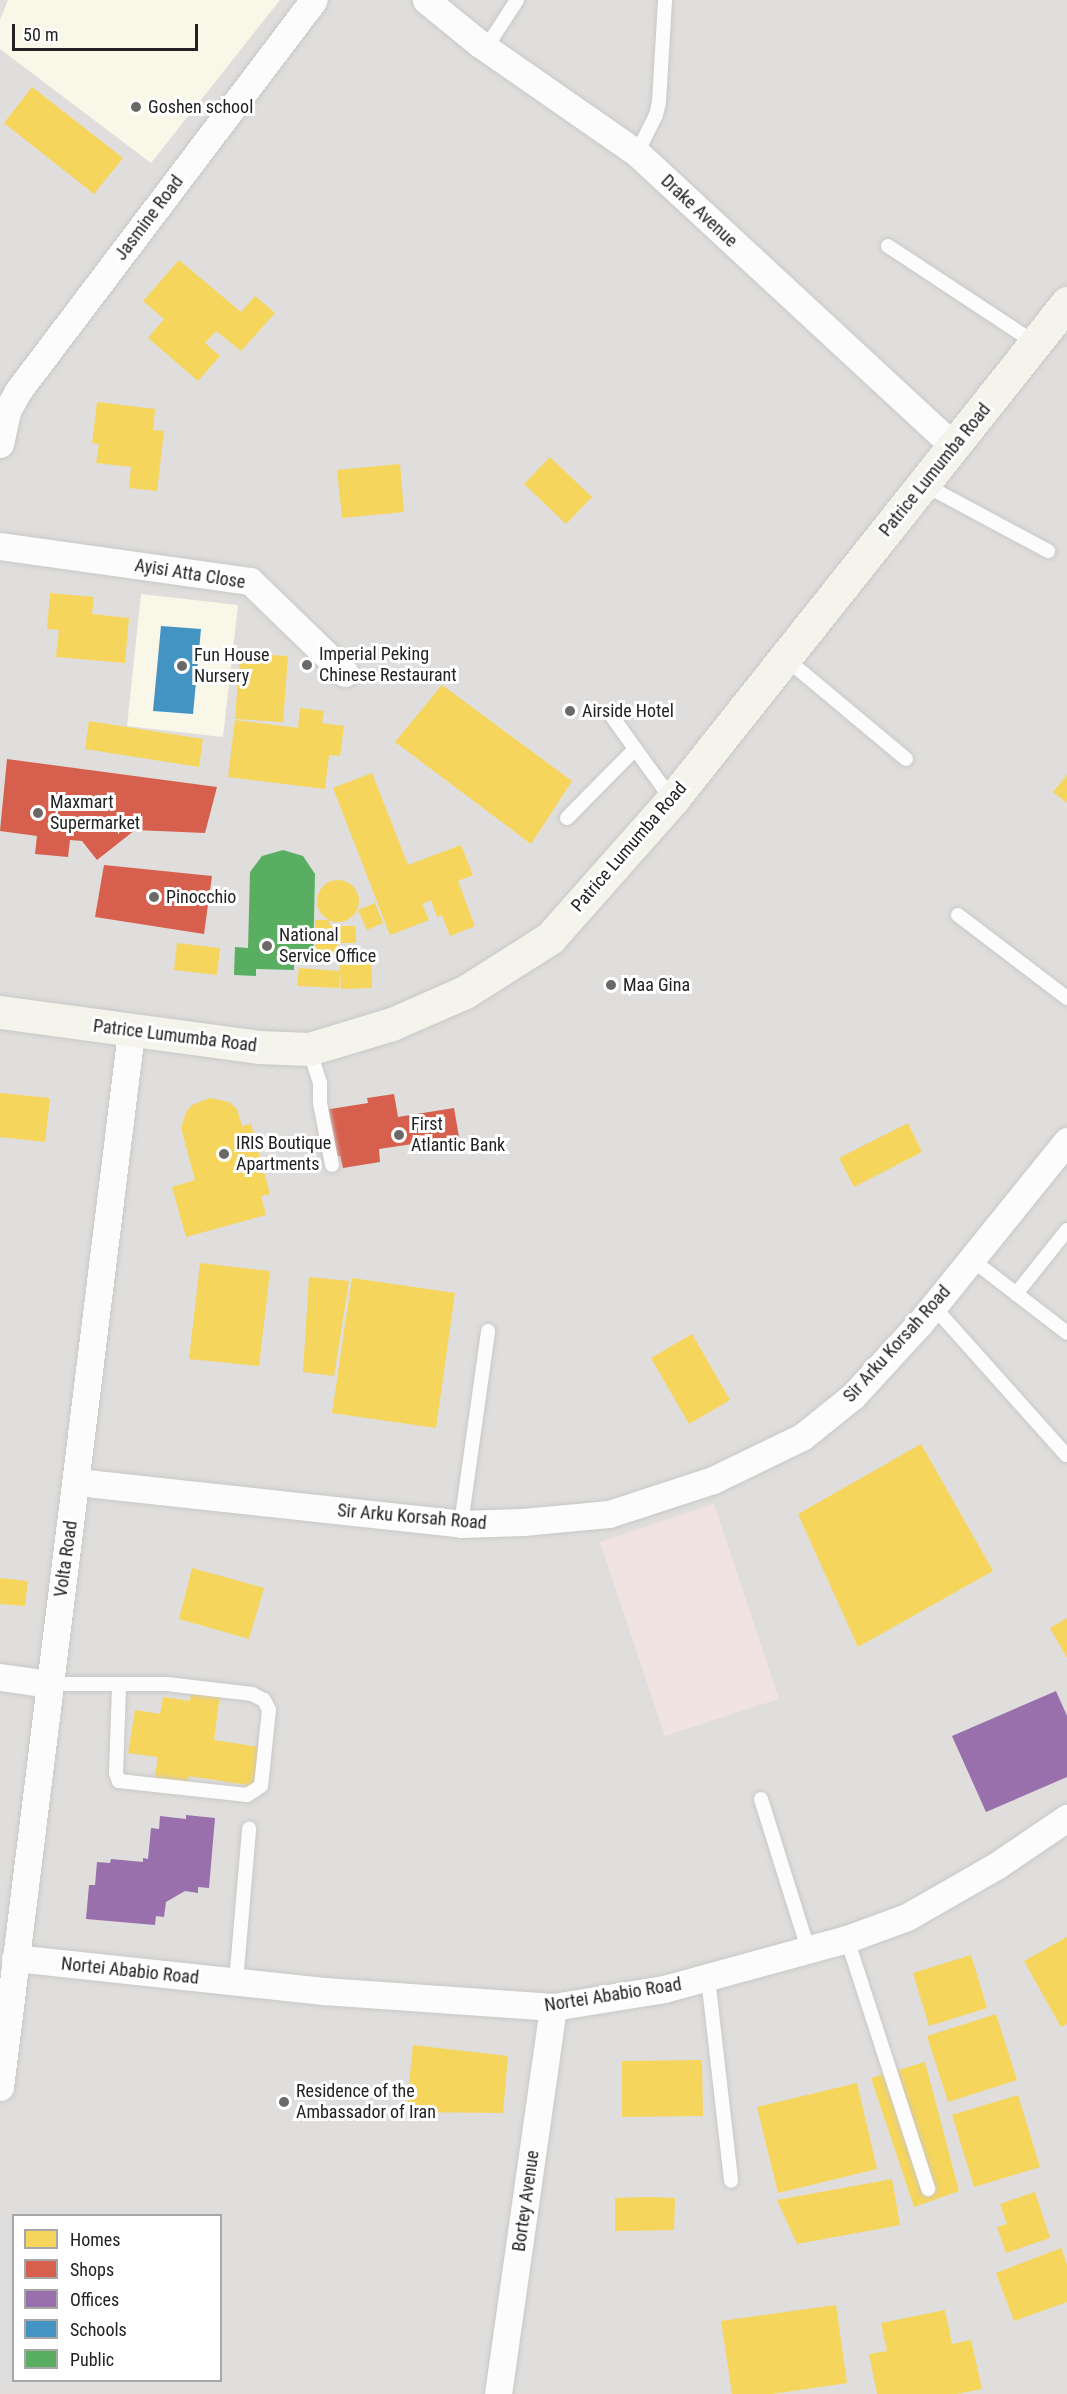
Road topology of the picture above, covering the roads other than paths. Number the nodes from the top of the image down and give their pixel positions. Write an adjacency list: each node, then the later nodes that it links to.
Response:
1 (314, 0): 10 (street, Jasmine Road)
2 (426, 0): 5 (street, Drake Avenue)
3 (517, 0): 5 (lane)
4 (665, 0): 6 (lane)
5 (480, 44): 6 (street, Drake Avenue)
6 (636, 153): 12 (street, Drake Avenue)
7 (888, 246): 9 (lane)
8 (1067, 303): 9 (street, Patrice Lumumba Road)
9 (1037, 344): 12 (street, Patrice Lumumba Road)
10 (3, 409): 11 (street, Jasmine Road)
11 (0, 444)
12 (953, 446): 13 (street, Patrice Lumumba Road)
13 (923, 484): 15 (lane); 16 (street, Patrice Lumumba Road)
14 (0, 546): 17 (street, Ayisi Atta Close)
15 (1048, 551)
16 (784, 657): 20 (lane); 21 (street, Patrice Lumumba Road)
17 (345, 673)
18 (610, 715): 19 (lane)
19 (634, 750): 21 (lane); 22 (lane)
20 (906, 759)
21 (672, 800): 27 (street, Patrice Lumumba Road)
22 (567, 818)
23 (958, 915): 24 (lane)
24 (1067, 998)
25 (0, 1012): 26 (street, Patrice Lumumba Road)
26 (131, 1032): 27 (street, Patrice Lumumba Road); 37 (street, Volta Road)
27 (309, 1049): 29 (lane)
28 (1067, 1140): 31 (street, Sir Arku Korsah Road)
29 (332, 1165)
30 (1067, 1230): 32 (lane)
31 (971, 1259): 32 (lane); 33 (street, Sir Arku Korsah Road)
32 (1016, 1294): 35 (lane)
33 (933, 1306): 36 (lane); 38 (street, Sir Arku Korsah Road)
34 (488, 1331): 38 (lane)
35 (1067, 1333)
36 (1066, 1455)
37 (77, 1482): 38 (street, Sir Arku Korsah Road); 40 (street, Volta Road)
38 (461, 1524)
39 (0, 1677): 40 (street)
40 (49, 1684): 41 (lane); 47 (street, Volta Road)
41 (120, 1686): 41 (lane)
42 (761, 1799): 46 (lane)
43 (1067, 1818): 45 (street, Nortei Ababio Road)
44 (249, 1829): 49 (lane)
45 (847, 1939): 46 (street, Nortei Ababio Road); 53 (lane)
46 (808, 1949): 48 (street, Nortei Ababio Road)
47 (15, 1958): 49 (street, Nortei Ababio Road); 51 (street, Volta Road)
48 (708, 1978): 50 (street, Nortei Ababio Road); 52 (lane)
49 (236, 1982): 50 (street, Nortei Ababio Road)
50 (553, 2007): 54 (street, Bortey Avenue)
51 (0, 2087)
52 (731, 2181)
53 (928, 2189)
54 (498, 2394)

